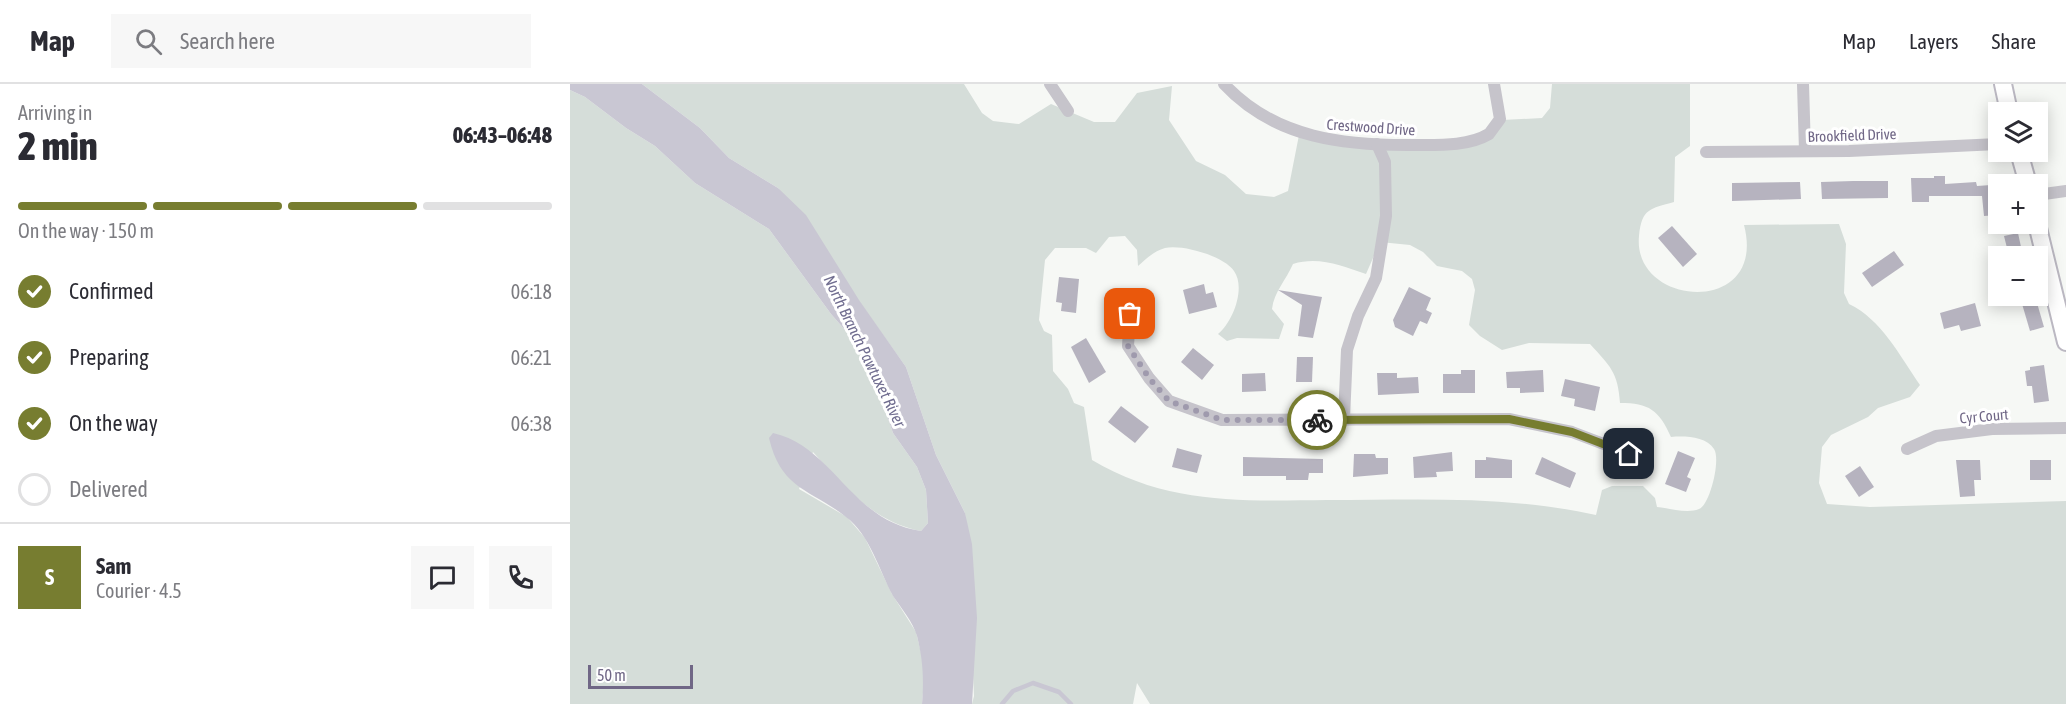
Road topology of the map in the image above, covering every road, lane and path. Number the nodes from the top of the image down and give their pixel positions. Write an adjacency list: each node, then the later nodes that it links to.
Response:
1 (1050, 84): 7 (street)
2 (1224, 84): 8 (street, Crestwood Drive)
3 (1494, 84): 8 (street, Crestwood Drive)
4 (1803, 84): 10 (street)
5 (2003, 84): 6 (street)
6 (2007, 102)
7 (1068, 111)
8 (1377, 144): 17 (street)
9 (1988, 144): 10 (street, Brookfield Drive)
10 (1805, 151): 11 (street, Brookfield Drive)
11 (1706, 152)
12 (2066, 191): 13 (street)
13 (2048, 193)
14 (2039, 234): 16 (street)
15 (1130, 314): 17 (street)
16 (2066, 342)
17 (1344, 419): 20 (street)
18 (2066, 428): 19 (street, Cyr Court)
19 (1907, 449)
20 (1629, 454)

